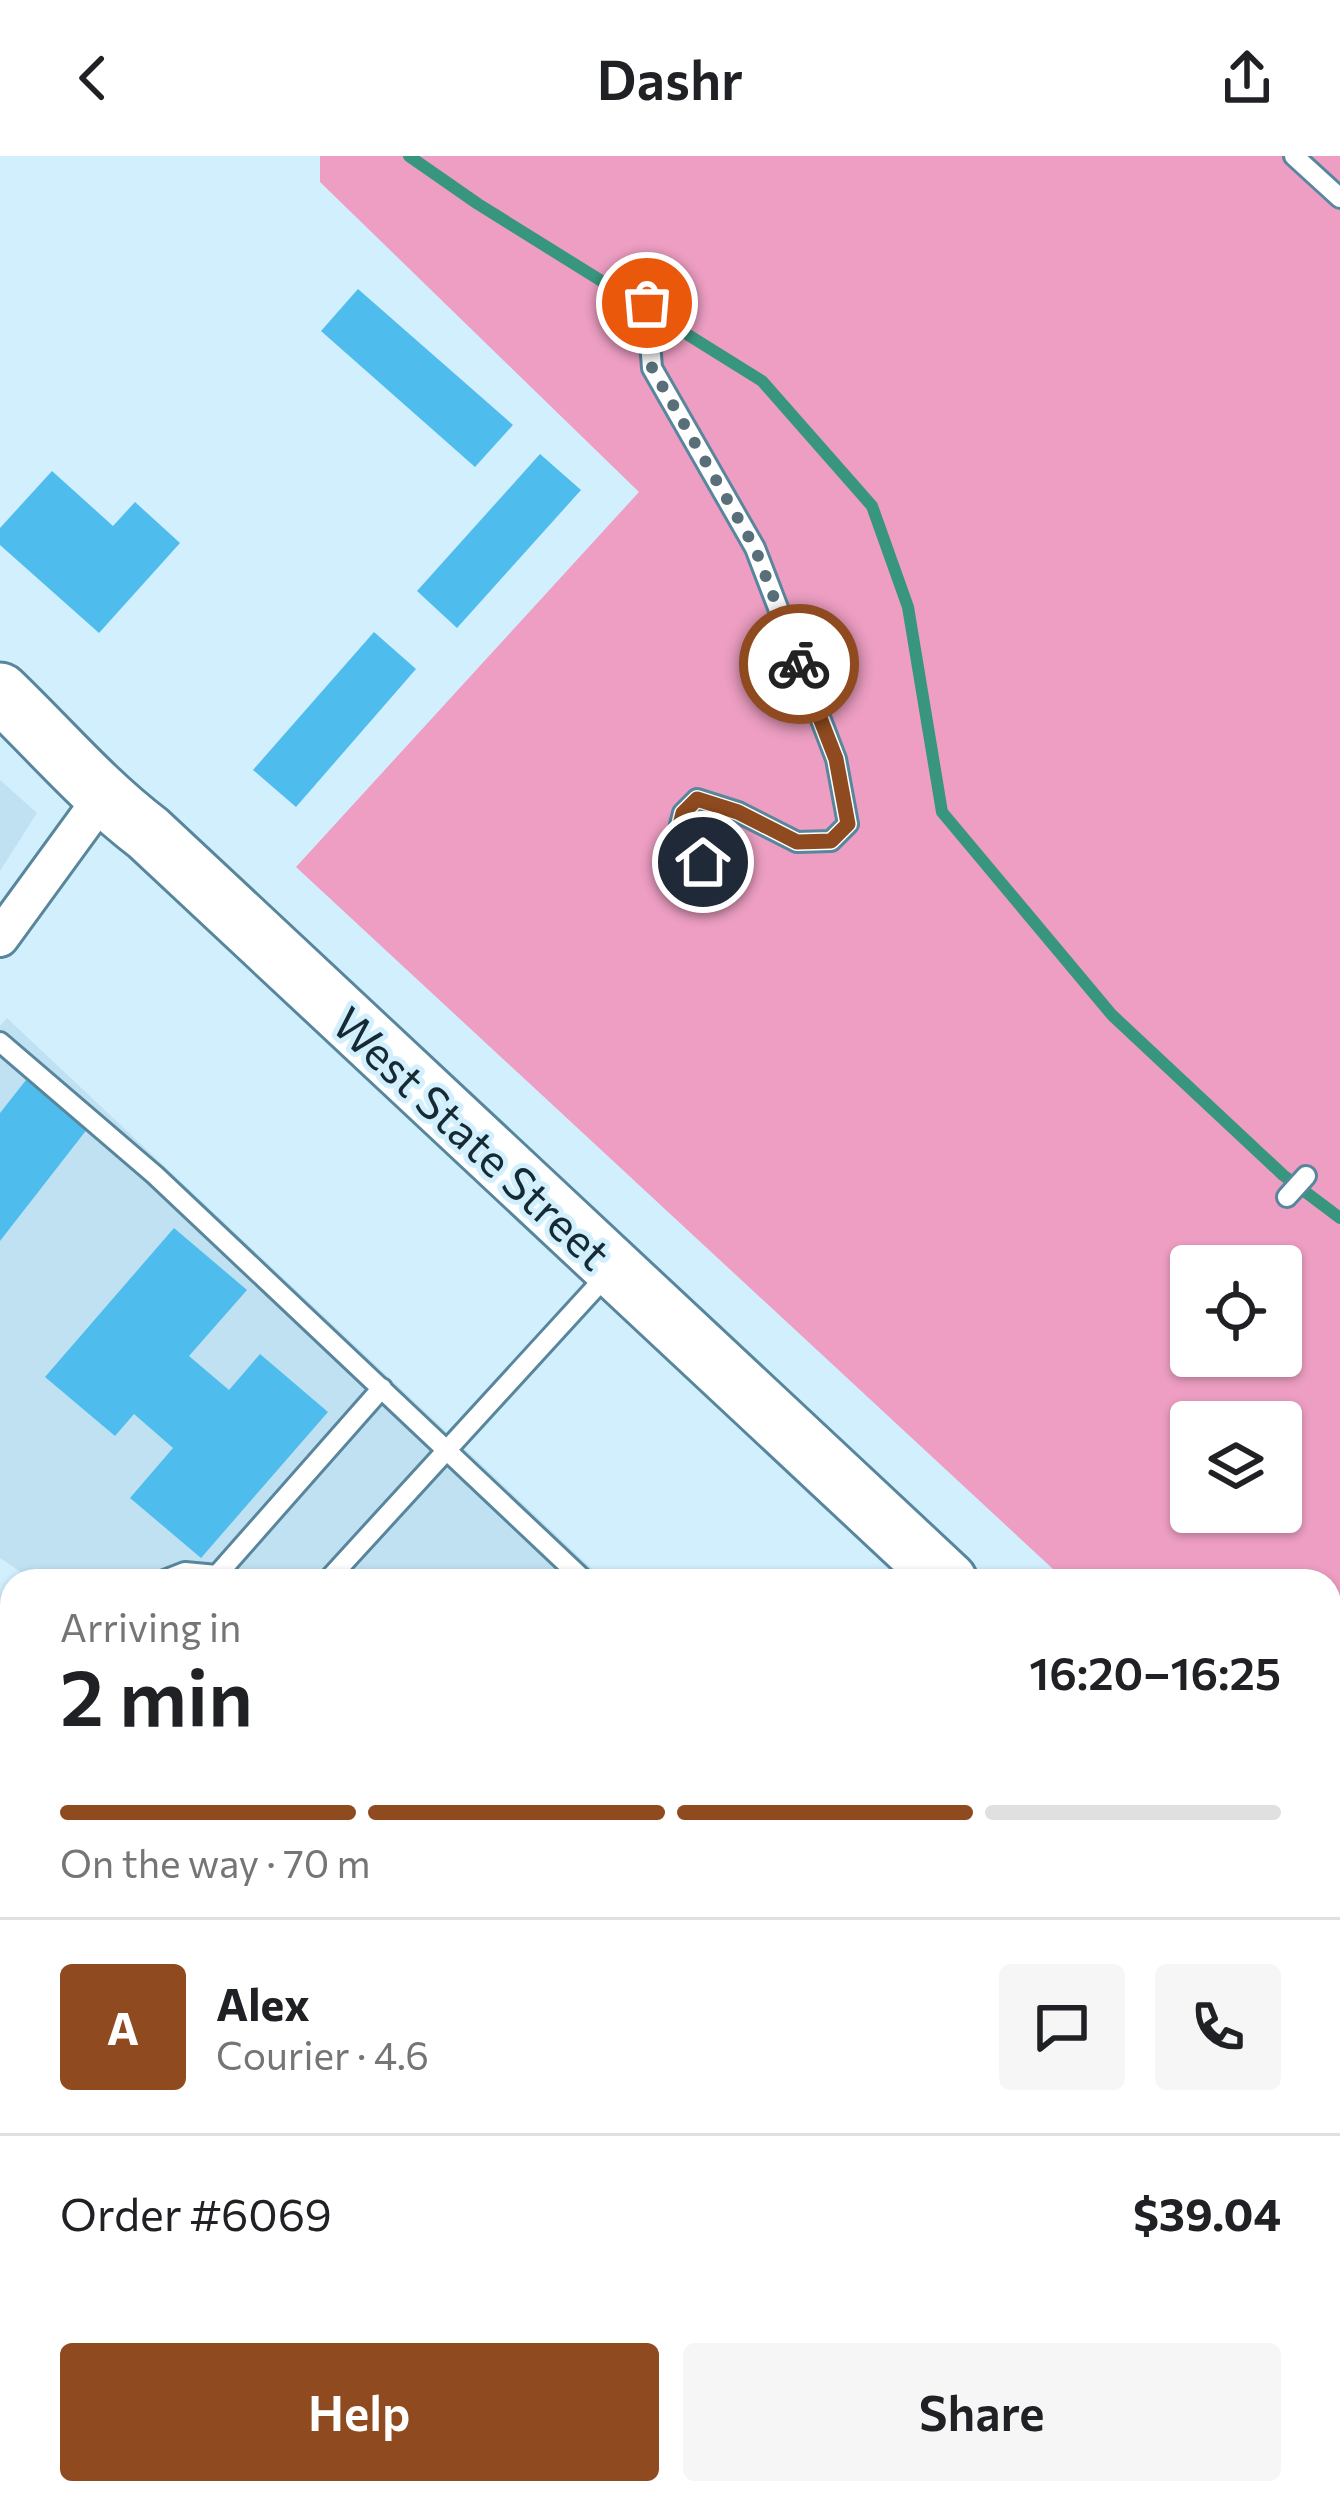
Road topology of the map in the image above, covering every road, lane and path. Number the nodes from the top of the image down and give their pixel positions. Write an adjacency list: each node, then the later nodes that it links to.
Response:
1 (1294, 156): 2 (lane)
2 (1340, 198)
3 (645, 276): 6 (lane)
4 (0, 692): 5 (main road, West State Street)
5 (102, 798): 7 (street); 11 (main road, West State Street)
6 (727, 892)
7 (0, 938)
8 (0, 1042): 12 (lane)
9 (1306, 1176): 10 (lane)
10 (1287, 1197)
11 (614, 1268): 13 (lane); 17 (main road, West State Street)
12 (382, 1388): 13 (lane); 14 (lane)
13 (448, 1448): 15 (lane); 16 (lane)
14 (222, 1569)
15 (338, 1569)
16 (573, 1569)
17 (928, 1569)

